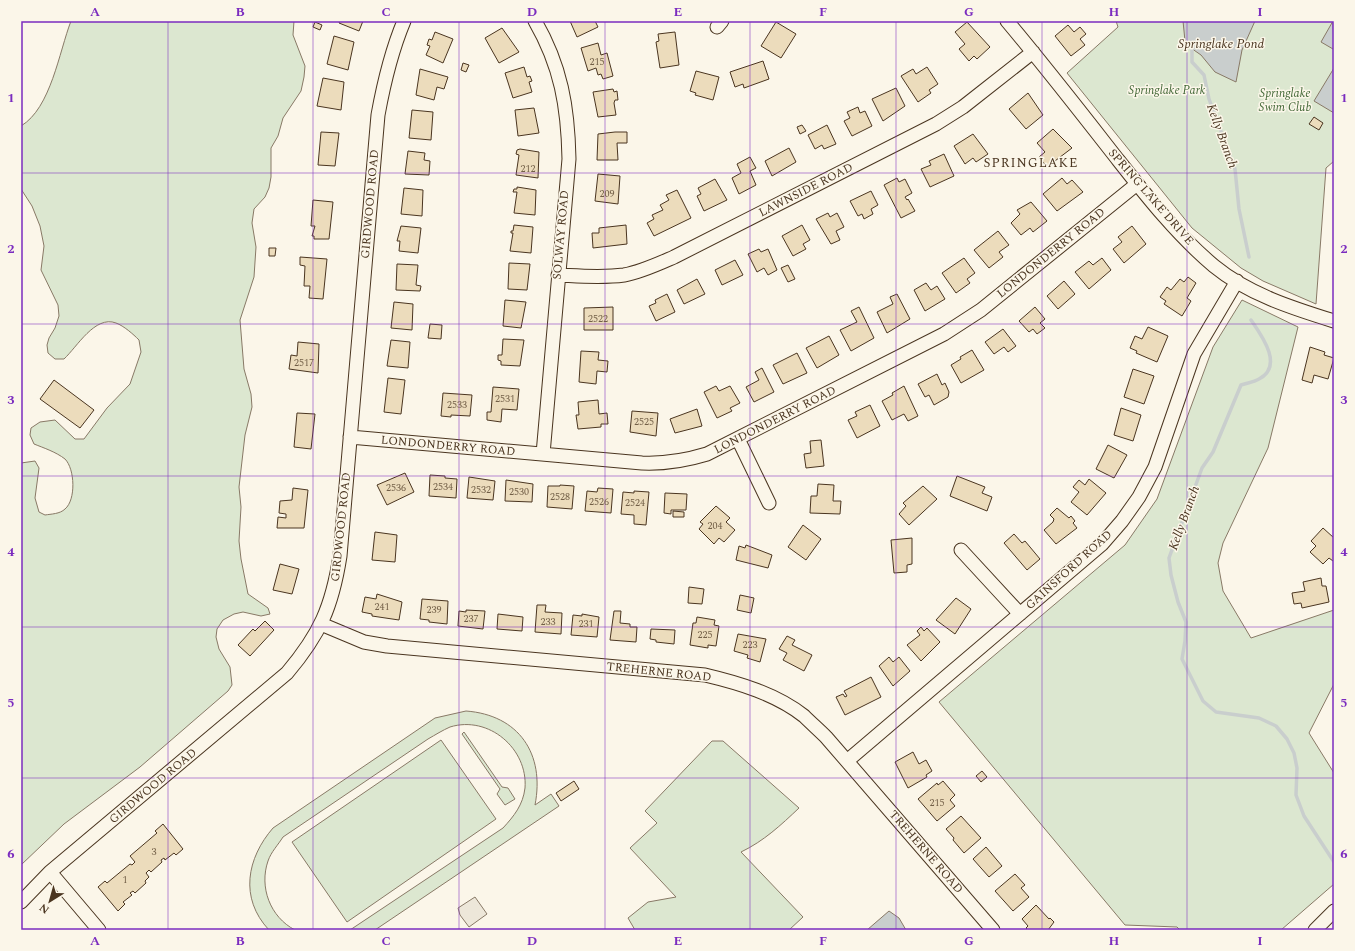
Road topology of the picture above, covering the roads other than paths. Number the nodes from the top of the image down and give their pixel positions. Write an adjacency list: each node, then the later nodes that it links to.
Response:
1 (404, 21): 9 (street, GIRDWOOD ROAD)
2 (535, 21): 6 (street, SOLWAY ROAD)
3 (1007, 21): 4 (street, SPRING LAKE DRIVE)
4 (1034, 52): 5 (street, SPRING LAKE DRIVE); 6 (street, LAWNSIDE ROAD)
5 (1137, 184): 7 (street, SPRING LAKE DRIVE); 10 (street, LONDONDERRY ROAD)
6 (558, 275): 11 (street, SOLWAY ROAD)
7 (1237, 282): 8 (street, SPRING LAKE DRIVE); 14 (street, GAINSFORD ROAD)
8 (1334, 321)
9 (350, 437): 11 (street, LONDONDERRY ROAD); 15 (street, GIRDWOOD ROAD)
10 (738, 439): 11 (street, LONDONDERRY ROAD); 12 (street)
11 (543, 454)
12 (768, 503)
13 (961, 550): 14 (street)
14 (1020, 614): 16 (street, GAINSFORD ROAD)
15 (322, 624): 16 (street, TREHERNE ROAD); 17 (street, GIRDWOOD ROAD)
16 (847, 761): 21 (street, TREHERNE ROAD)
17 (50, 872): 18 (street, GIRDWOOD ROAD); 20 (street)
18 (21, 902)
19 (1334, 911): 22 (street)
20 (99, 930)
21 (993, 930)
22 (1315, 930)

